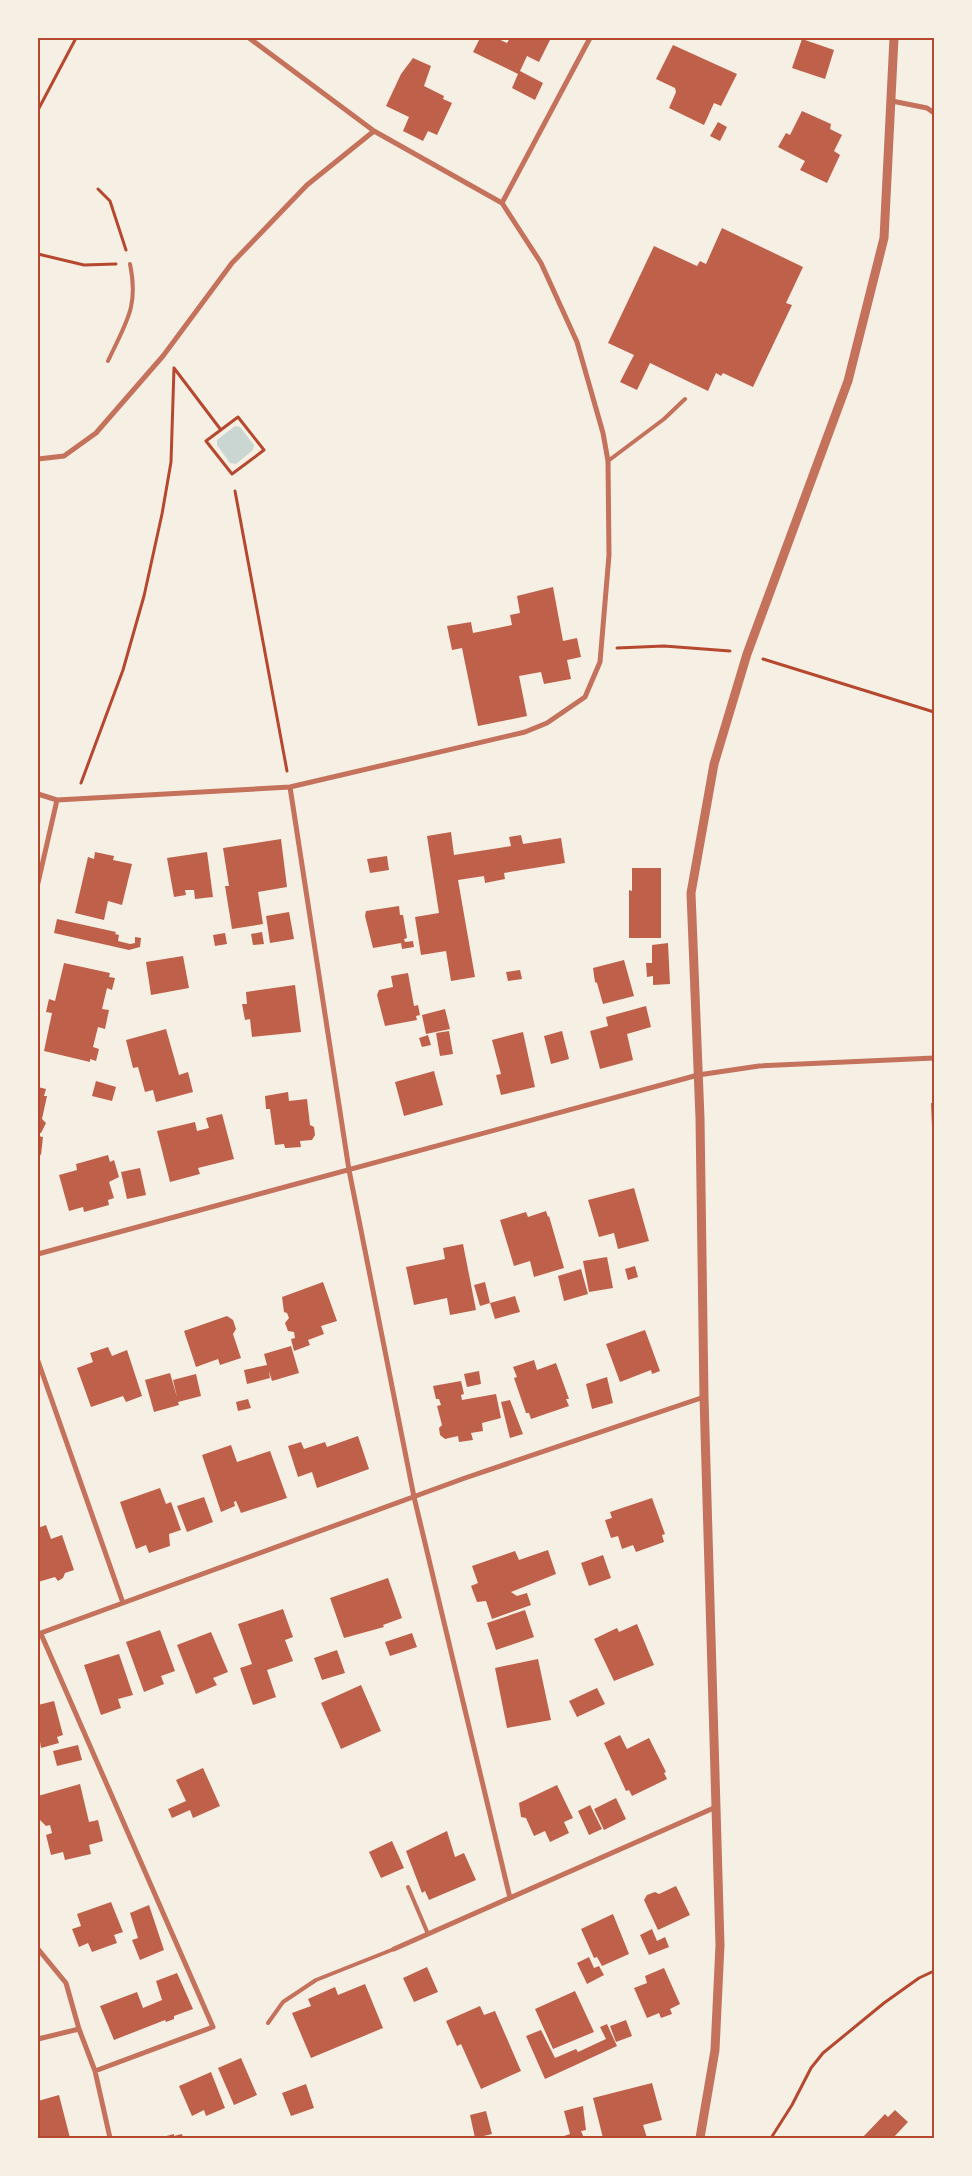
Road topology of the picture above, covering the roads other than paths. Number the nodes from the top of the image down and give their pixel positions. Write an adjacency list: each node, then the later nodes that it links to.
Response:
1 (249, 38): 6 (street)
2 (590, 38): 7 (street)
3 (894, 38): 4 (street)
4 (892, 101): 5 (street); 18 (street)
5 (934, 113)
6 (374, 131): 7 (street); 11 (street)
7 (502, 203): 12 (street)
8 (130, 264): 9 (lane)
9 (108, 361)
10 (685, 399): 12 (lane)
11 (38, 459)
12 (608, 461): 13 (street)
13 (290, 787): 15 (street); 19 (street)
14 (38, 794): 15 (street)
15 (57, 800): 16 (street)
16 (38, 884)
17 (934, 1058): 18 (street)
18 (698, 1075): 19 (street); 22 (street)
19 (349, 1170): 20 (street); 23 (street)
20 (38, 1254)
21 (38, 1361): 24 (street)
22 (704, 1397): 23 (street); 26 (street)
23 (414, 1497): 24 (street); 28 (street)
24 (123, 1603): 25 (street)
25 (39, 1634): 35 (street)
26 (716, 1807): 28 (street); 37 (street)
27 (408, 1887): 29 (lane)
28 (510, 1898): 29 (street)
29 (428, 1934): 31 (street)
30 (38, 1949): 33 (street)
31 (394, 1950): 32 (lane)
32 (268, 2024)
33 (79, 2029): 34 (street); 35 (street)
34 (38, 2039)
35 (95, 2072): 36 (street)
36 (110, 2138)
37 (700, 2138)

